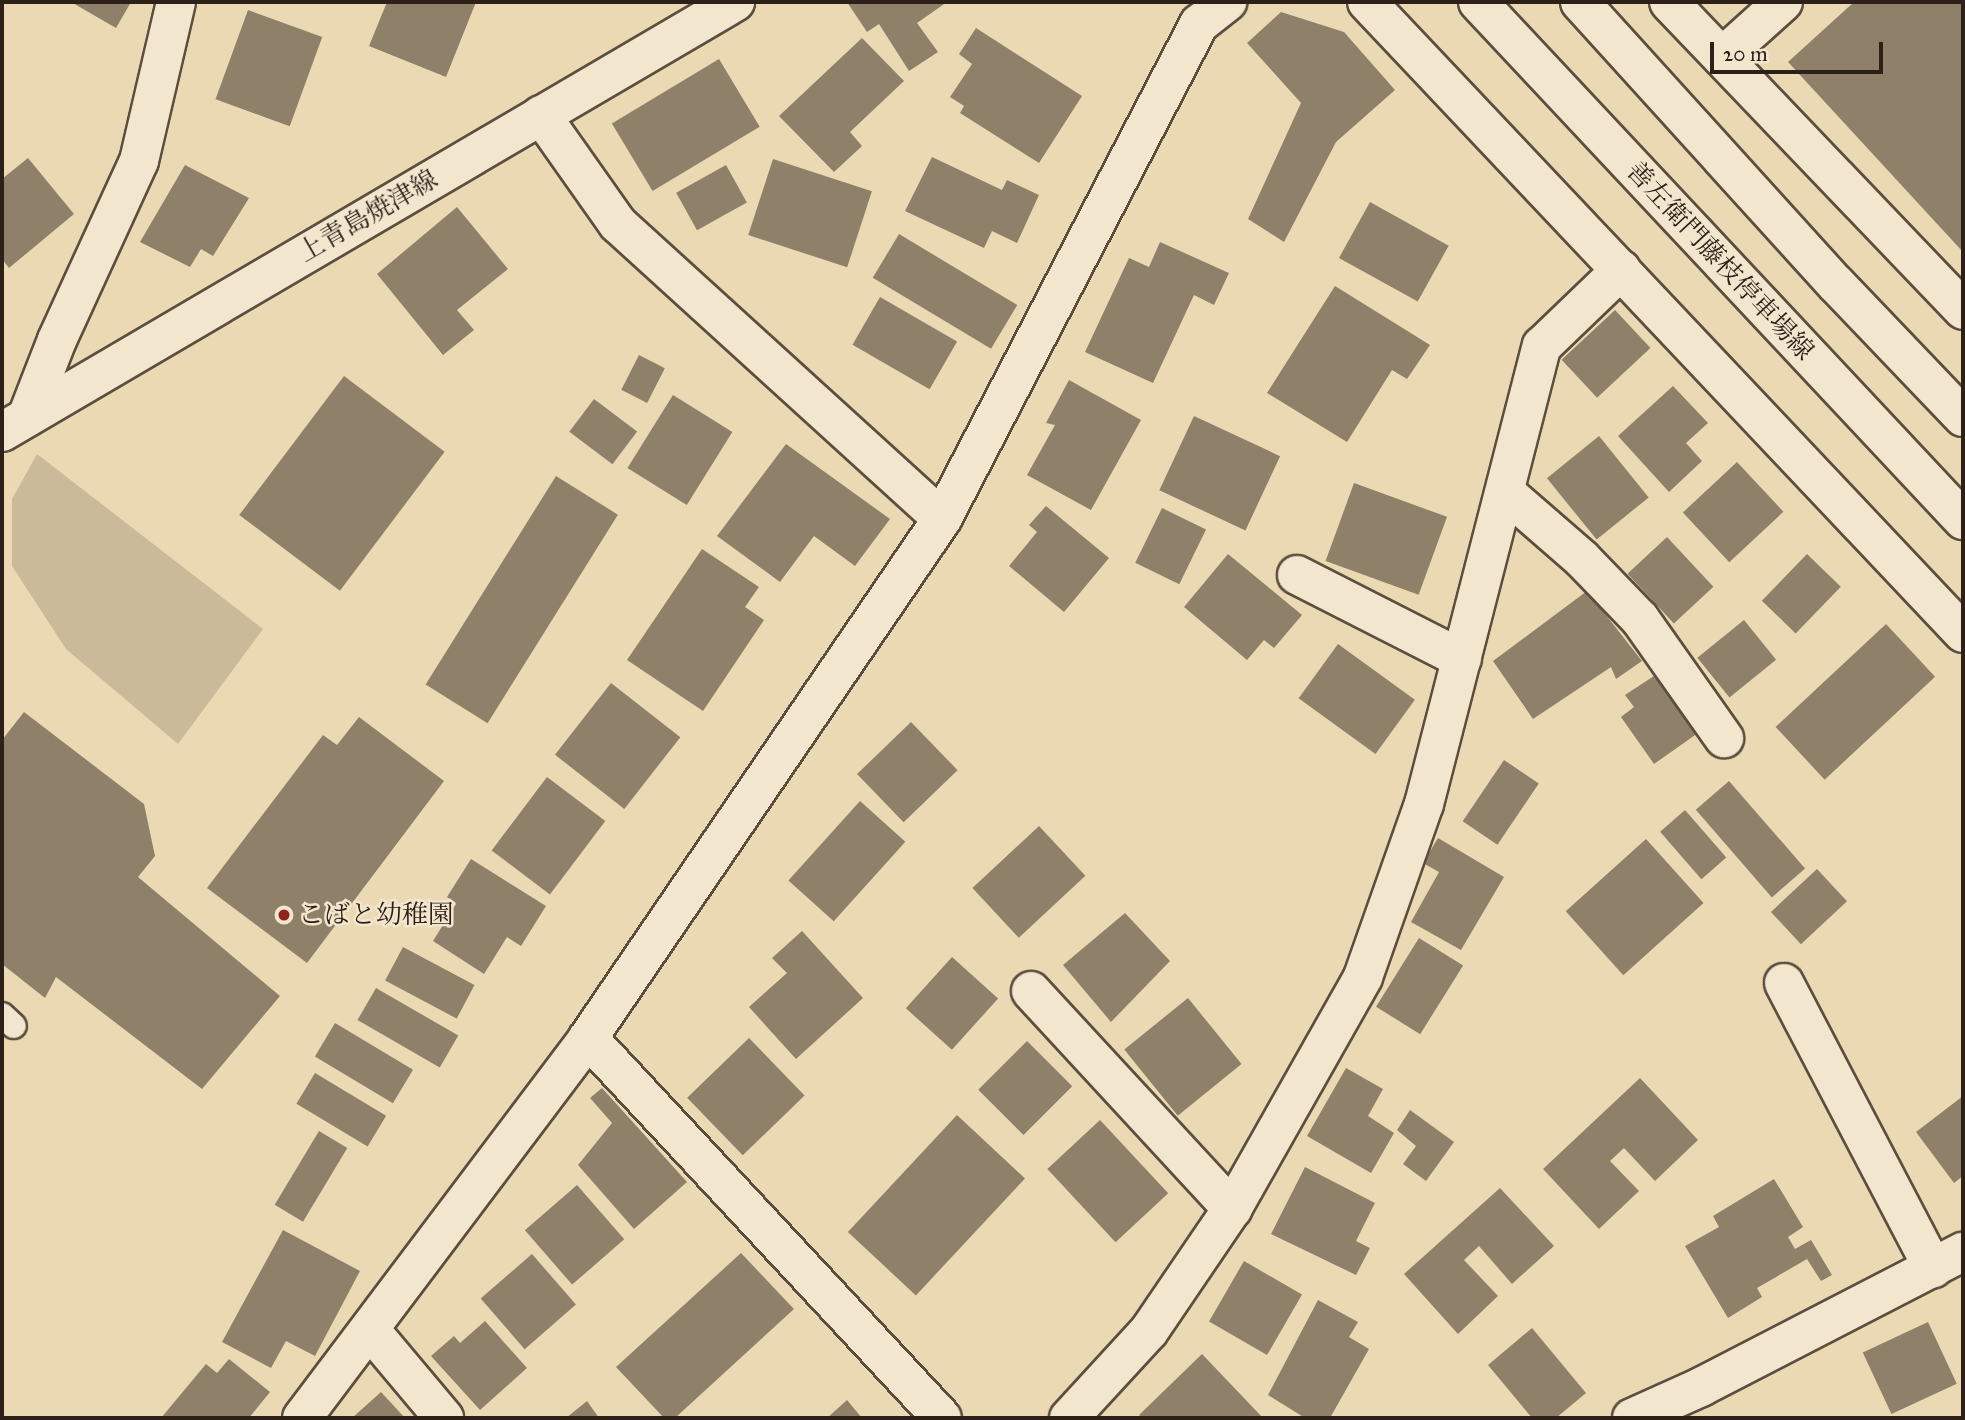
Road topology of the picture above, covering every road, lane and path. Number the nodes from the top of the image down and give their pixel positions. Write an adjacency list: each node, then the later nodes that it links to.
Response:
1 (176, 2): 14 (street)
2 (735, 2): 10 (street, 上青島焼津線)
3 (1227, 2): 16 (street)
4 (1367, 2): 11 (street)
5 (1478, 2): 17 (street, 善左衛門藤枝停車場線)
6 (1580, 2): 13 (street)
7 (1669, 2): 9 (street)
8 (1783, 2): 9 (street)
9 (1722, 57): 12 (street)
10 (541, 115): 14 (street, 上青島焼津線); 16 (street)
11 (1621, 270): 15 (street); 19 (street)
12 (1963, 310)
13 (1963, 417)
14 (14, 424)
15 (1505, 492): 20 (street); 21 (street)
16 (942, 519): 24 (street)
17 (1963, 520)
18 (1297, 575): 20 (street)
19 (1963, 633)
20 (1462, 659): 25 (street)
21 (1724, 738)
22 (1784, 983): 26 (street)
23 (1031, 991): 25 (street)
24 (588, 1038): 27 (street); 30 (street)
25 (1232, 1209): 31 (street)
26 (1948, 1260): 32 (street)
27 (371, 1331): 28 (street); 29 (street)
28 (302, 1418)
29 (444, 1418)
30 (942, 1418)
31 (1069, 1418)
32 (1632, 1418)

